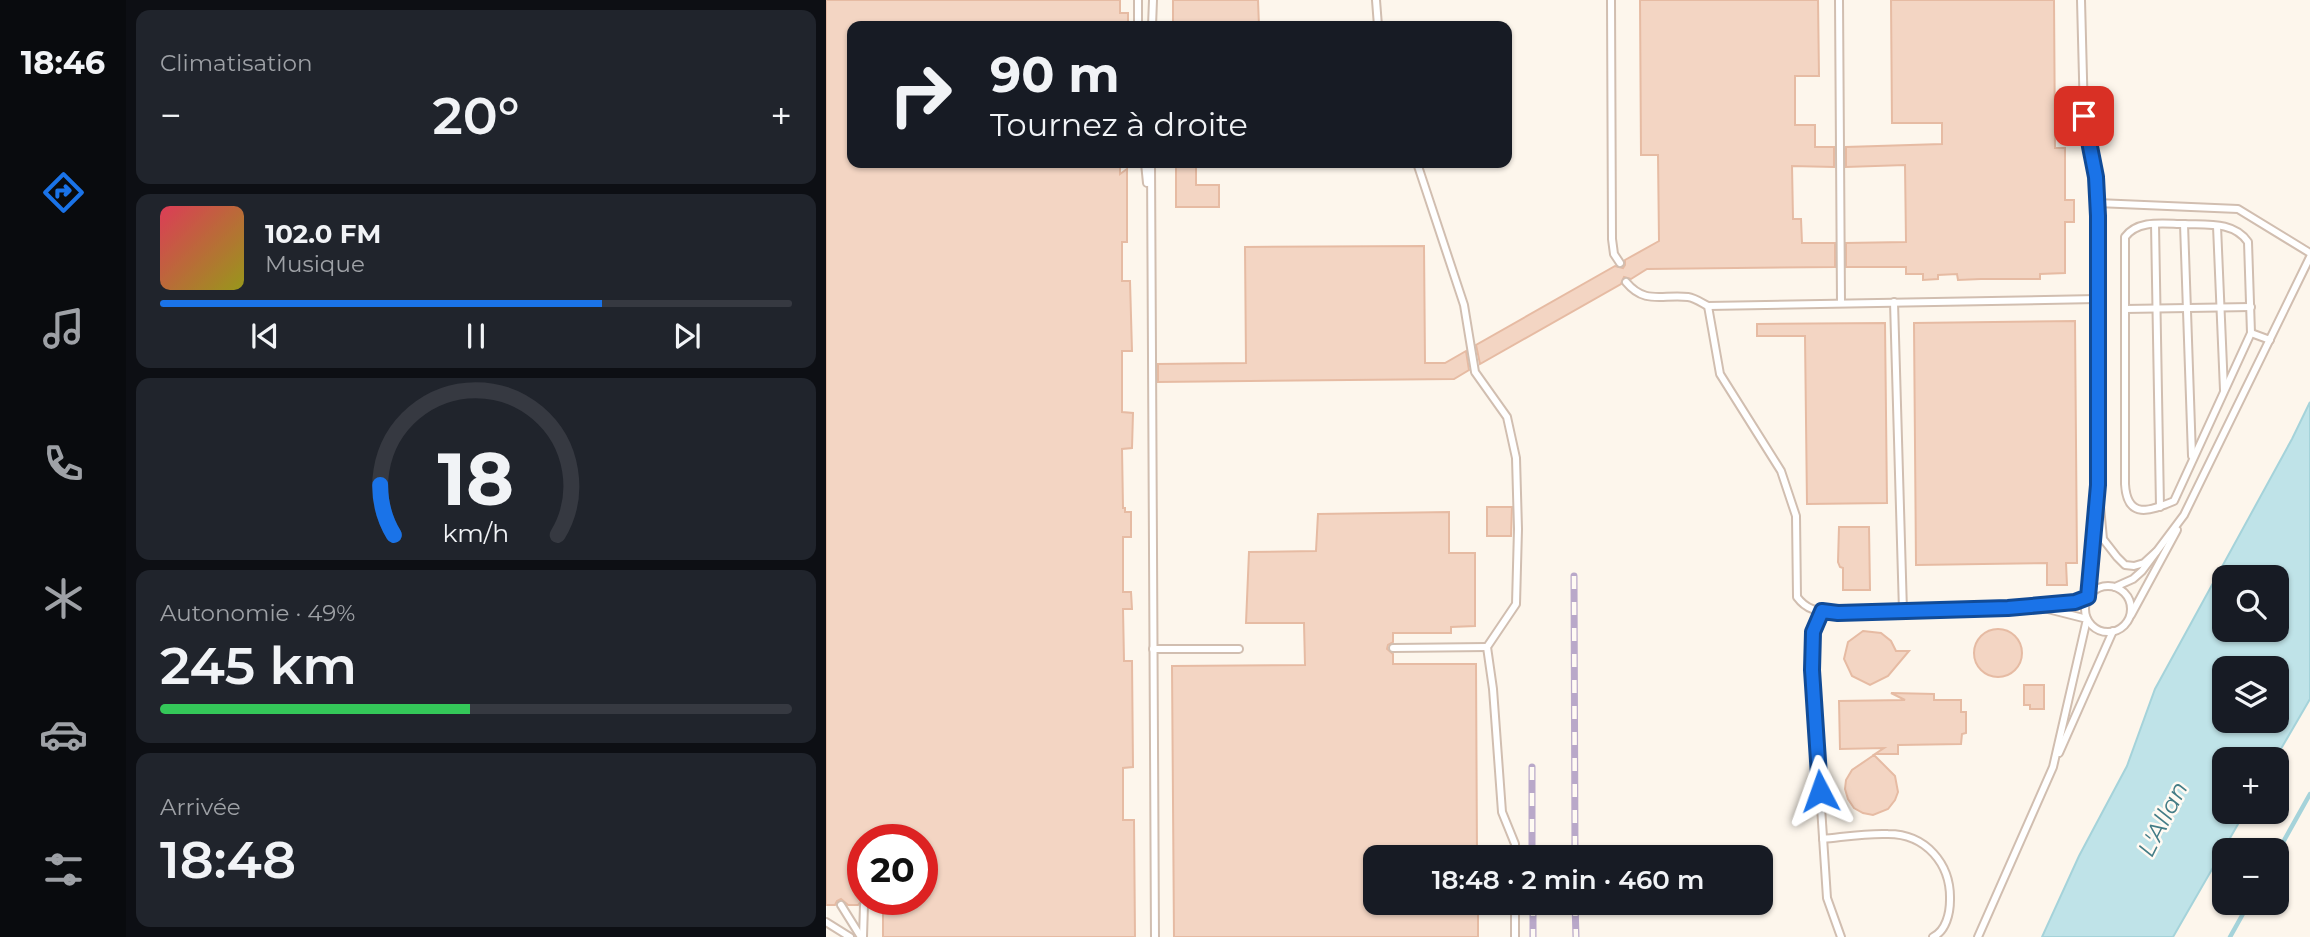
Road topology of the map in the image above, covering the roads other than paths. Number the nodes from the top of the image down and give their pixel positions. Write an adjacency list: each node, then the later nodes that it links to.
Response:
1 (1138, 0): 7 (lane)
2 (1153, 0): 8 (lane)
3 (1376, 0): 9 (lane)
4 (1611, 0): 19 (lane)
5 (1839, 0): 23 (lane)
6 (2081, 0): 13 (lane)
7 (1138, 21)
8 (1152, 21)
9 (1378, 21)
10 (1145, 168): 17 (lane)
11 (1151, 168): 17 (lane)
12 (1419, 168): 49 (lane)
13 (2098, 204): 18 (lane); 21 (lane)
14 (2184, 224): 15 (lane); 16 (lane); 28 (lane)
15 (2155, 225): 27 (lane); 29 (lane)
16 (2217, 226): 25 (lane); 26 (lane)
17 (1150, 234): 50 (lane)
18 (2310, 255): 31 (lane)
19 (1620, 263)
20 (1626, 282): 24 (lane)
21 (2097, 299): 22 (lane); 34 (lane)
22 (1894, 302): 23 (lane); 44 (lane)
23 (1841, 303): 24 (lane)
24 (1708, 306): 43 (lane)
25 (2219, 307): 26 (lane); 28 (lane); 32 (lane)
26 (2251, 307): 30 (lane)
27 (2156, 308): 28 (lane); 29 (lane); 36 (lane)
28 (2186, 308): 33 (lane)
29 (2125, 309): 36 (lane)
30 (2251, 333): 31 (lane); 32 (lane)
31 (2270, 340): 37 (lane)
32 (2224, 392): 33 (lane)
33 (2193, 460): 35 (lane)
34 (2098, 485): 39 (lane); 41 (lane)
35 (2174, 501): 36 (lane); 37 (lane)
36 (2160, 507)
37 (2188, 508): 38 (lane)
38 (2184, 515): 39 (lane); 45 (lane)
39 (2156, 552): 40 (lane)
40 (2115, 586): 41 (lane); 45 (lane)
41 (2088, 597): 42 (lane); 46 (lane)
42 (2036, 606): 44 (lane); 46 (lane)
43 (1822, 611): 44 (lane); 53 (lane)
44 (1903, 611)
45 (2130, 617): 47 (lane)
46 (2087, 619): 47 (lane); 52 (lane)
47 (2113, 631): 52 (lane)
48 (1393, 648): 49 (lane)
49 (1487, 648): 54 (lane)
50 (1153, 649): 51 (lane); 61 (lane)
51 (1239, 649)
52 (2053, 767): 65 (lane)
53 (1823, 839): 63 (lane); 64 (lane)
54 (1515, 845)
55 (841, 905): 60 (lane)
56 (863, 915): 60 (lane)
57 (1515, 915): 62 (lane)
58 (826, 922): 59 (lane)
59 (850, 937)
60 (862, 937)
61 (1155, 937)
62 (1515, 937)
63 (1841, 937)
64 (1933, 937)
65 (1978, 937)

